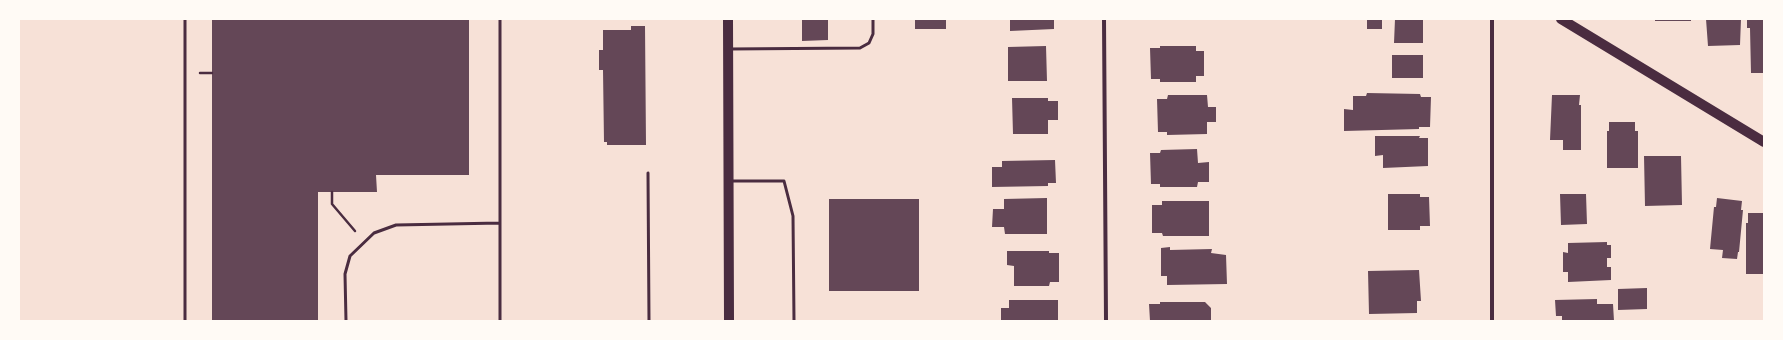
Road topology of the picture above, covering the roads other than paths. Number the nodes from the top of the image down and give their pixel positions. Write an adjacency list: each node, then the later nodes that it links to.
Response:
1 (185, 19): 13 (lane)
2 (500, 19): 12 (lane)
3 (728, 19): 8 (main road)
4 (873, 19): 8 (lane)
5 (1104, 19): 19 (street)
6 (1492, 19): 20 (street)
7 (1561, 19): 9 (main road)
8 (728, 49): 11 (main road)
9 (1764, 142)
10 (648, 173): 16 (lane)
11 (728, 181): 17 (main road); 18 (lane)
12 (500, 223): 14 (lane); 15 (lane)
13 (185, 321)
14 (346, 321)
15 (500, 321)
16 (649, 321)
17 (729, 321)
18 (794, 321)
19 (1106, 321)
20 (1492, 321)

